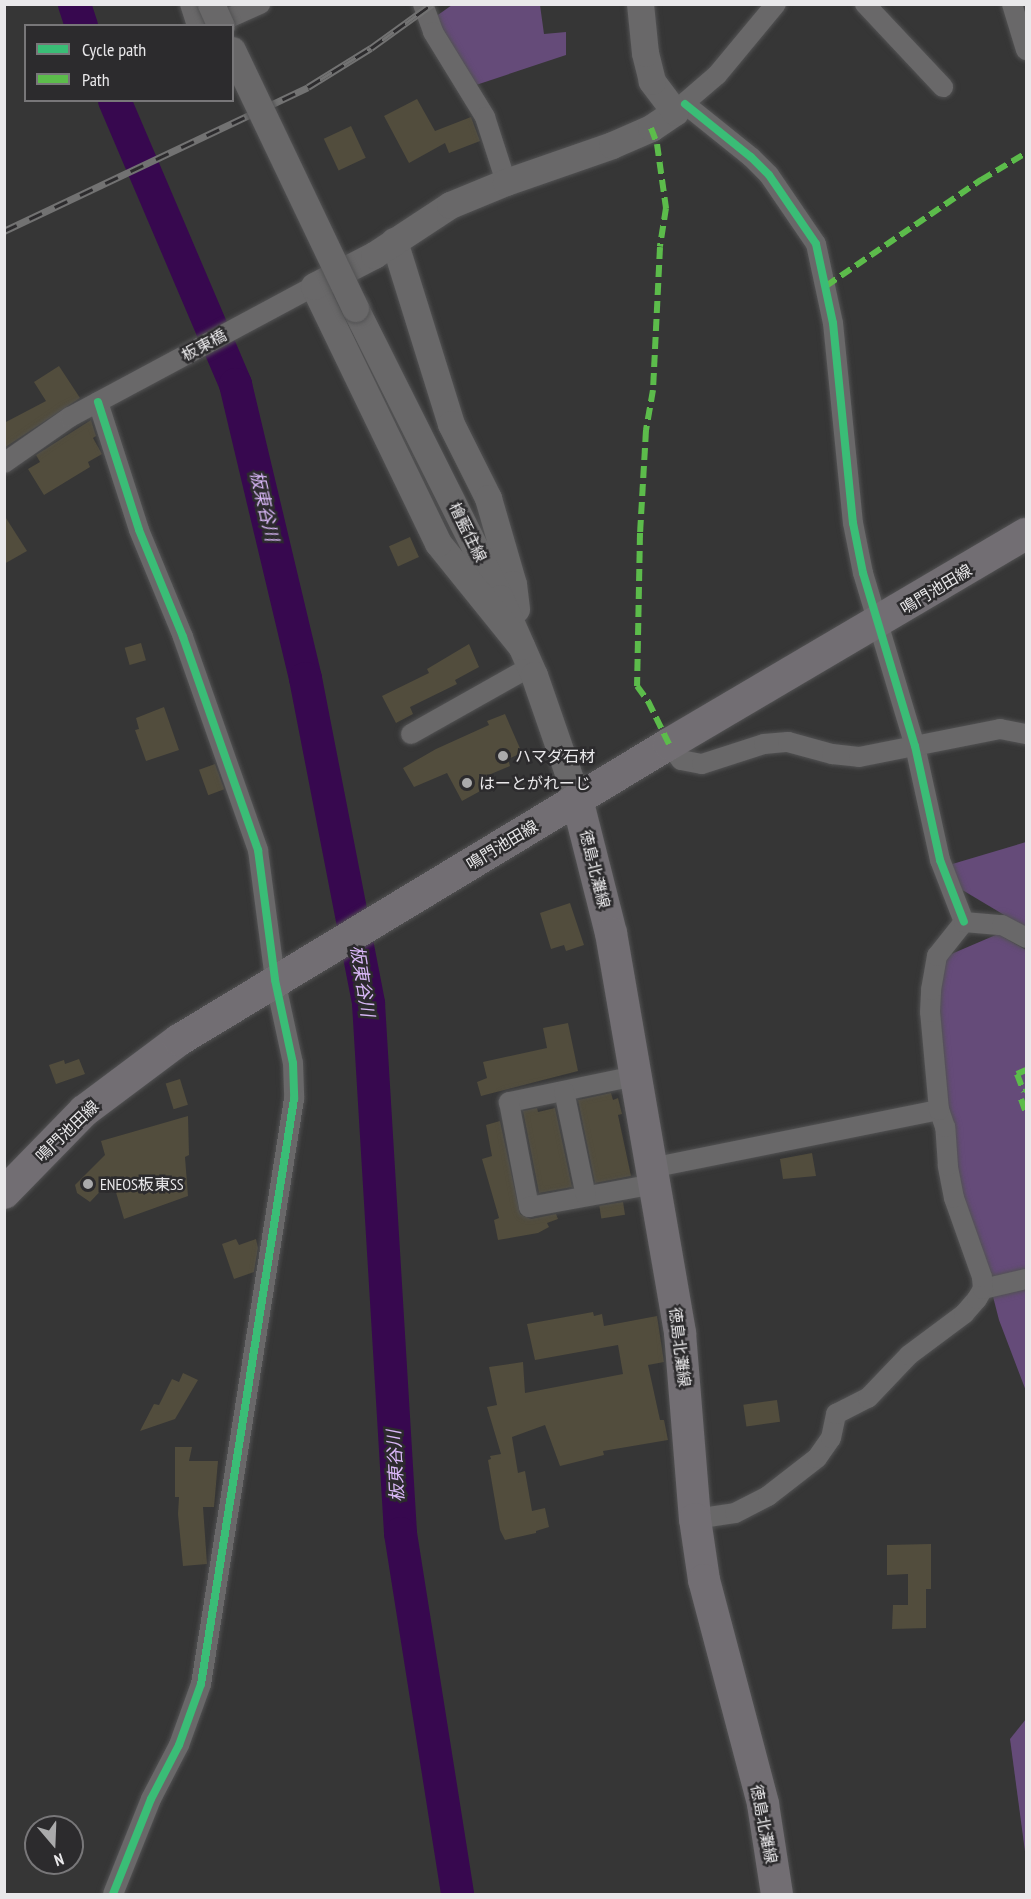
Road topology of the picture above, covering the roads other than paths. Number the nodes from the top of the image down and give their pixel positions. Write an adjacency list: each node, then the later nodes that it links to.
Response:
1 (190, 4): 9 (street)
2 (211, 4): 11 (main road, bridge)
3 (260, 4): 10 (street)
4 (423, 4): 16 (street)
5 (640, 4): 15 (main road)
6 (776, 4): 15 (street)
7 (865, 4): 14 (street)
8 (1012, 4): 12 (street)
9 (196, 24)
10 (215, 24)
11 (220, 24)
12 (1026, 50)
13 (234, 54): 23 (main road, 檜藍住線, bridge)
14 (943, 87)
15 (680, 108): 16 (main road); 22 (street)
16 (506, 182): 17 (main road)
17 (394, 241): 18 (main road); 23 (main road)
18 (306, 290): 19 (street, 板東橋); 23 (main road)
19 (104, 398): 20 (street, 板東橋); 31 (street)
20 (4, 463)
21 (1026, 534): 22 (main road, 鳴門池田線)
22 (880, 622): 26 (main road, 鳴門池田線); 27 (street)
23 (526, 656): 24 (street); 28 (main road, 檜藍住線)
24 (411, 734)
25 (1026, 734): 27 (street)
26 (669, 744): 27 (street); 28 (main road, 鳴門池田線)
27 (915, 746): 29 (street)
28 (577, 799): 31 (main road, 鳴門池田線); 32 (main road, 徳島北灘線)
29 (964, 922): 30 (street); 34 (street)
30 (1026, 938)
31 (283, 976): 36 (main road, 鳴門池田線); 41 (street)
32 (635, 1076): 33 (street); 35 (main road, 徳島北灘線)
33 (564, 1091): 37 (street); 37 (street)
34 (939, 1110): 35 (street); 39 (street)
35 (652, 1176): 37 (street); 40 (main road, 徳島北灘線)
36 (4, 1193)
37 (586, 1196)
38 (1026, 1279): 39 (street)
39 (983, 1289): 40 (street)
40 (695, 1519): 42 (main road, 徳島北灘線)
41 (113, 1894)
42 (777, 1894)

